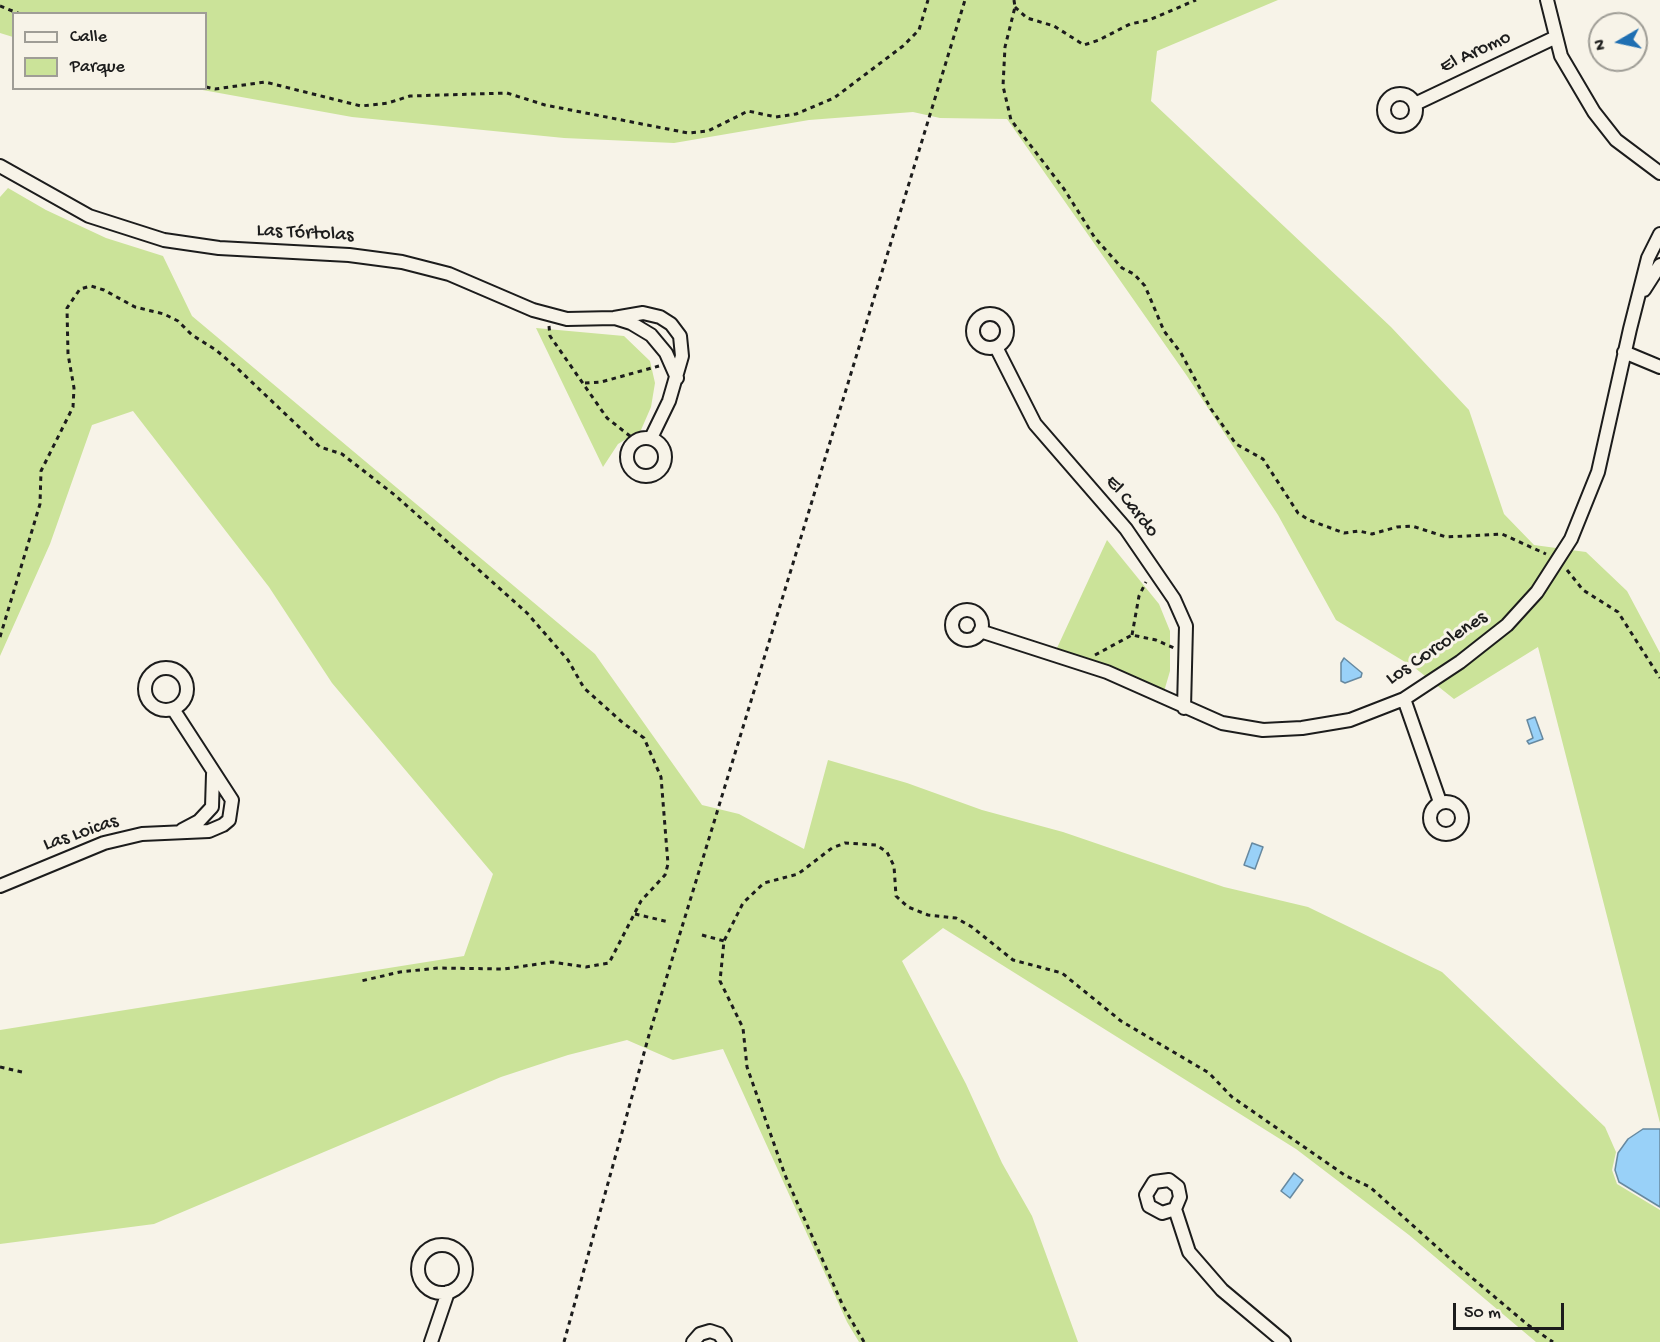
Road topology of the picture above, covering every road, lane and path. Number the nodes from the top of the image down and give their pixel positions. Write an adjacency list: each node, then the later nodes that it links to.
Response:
1 (928, 0): 10 (path)
2 (965, 0): 52 (path)
3 (1014, 0): 7 (path)
4 (1196, 0): 7 (path)
5 (1547, 0): 9 (street)
6 (0, 6): 8 (path)
7 (1015, 7): 27 (path)
8 (15, 12)
9 (1554, 38): 11 (street, El Aromo); 13 (street)
10 (207, 87)
11 (1415, 104)
12 (0, 166): 17 (street, Las Tórtolas)
13 (1660, 172)
14 (1660, 234): 16 (street, Los Corcolenes)
15 (1660, 265): 16 (street, Los Corcolenes)
16 (1638, 298): 20 (street, Los Corcolenes)
17 (548, 315): 18 (street, Las Tórtolas); 24 (path)
18 (614, 318): 21 (street, Las Tórtolas); 23 (street, Las Tórtolas)
19 (996, 347): 28 (street, El Cardo)
20 (1624, 352): 22 (street); 27 (street, Los Corcolenes)
21 (672, 363): 23 (street, Las Tórtolas); 24 (path)
22 (1660, 367)
23 (677, 378): 25 (street, Las Tórtolas)
24 (585, 383): 26 (path)
25 (651, 438): 26 (street); 26 (street)
26 (635, 440)
27 (1559, 560): 34 (path); 35 (street, Los Corcolenes)
28 (1154, 567): 30 (path); 32 (street, El Cardo)
29 (980, 631): 33 (street, Los Corcolenes)
30 (1132, 635): 32 (path); 33 (path)
31 (0, 637): 42 (path)
32 (1186, 656): 36 (street, El Cardo)
33 (1076, 661): 36 (street, Los Corcolenes)
34 (1660, 678)
35 (1404, 699): 36 (street, Los Corcolenes); 39 (street)
36 (1184, 708)
37 (173, 709): 38 (street, Las Loicas)
38 (213, 774): 40 (street, Las Loicas); 40 (street, Las Loicas)
39 (1440, 802)
40 (178, 832): 41 (street, Las Loicas)
41 (0, 886)
42 (635, 914): 43 (path); 46 (path)
43 (669, 922)
44 (702, 935): 45 (path)
45 (724, 941): 55 (path); 57 (path)
46 (361, 981)
47 (0, 1067): 48 (path)
48 (22, 1072)
49 (1175, 1209): 56 (street)
50 (448, 1292): 50 (street); 51 (street)
51 (431, 1342)
52 (564, 1342)
53 (693, 1342): 54 (street)
54 (725, 1342)
55 (864, 1342)
56 (1284, 1342)
57 (1553, 1342)

